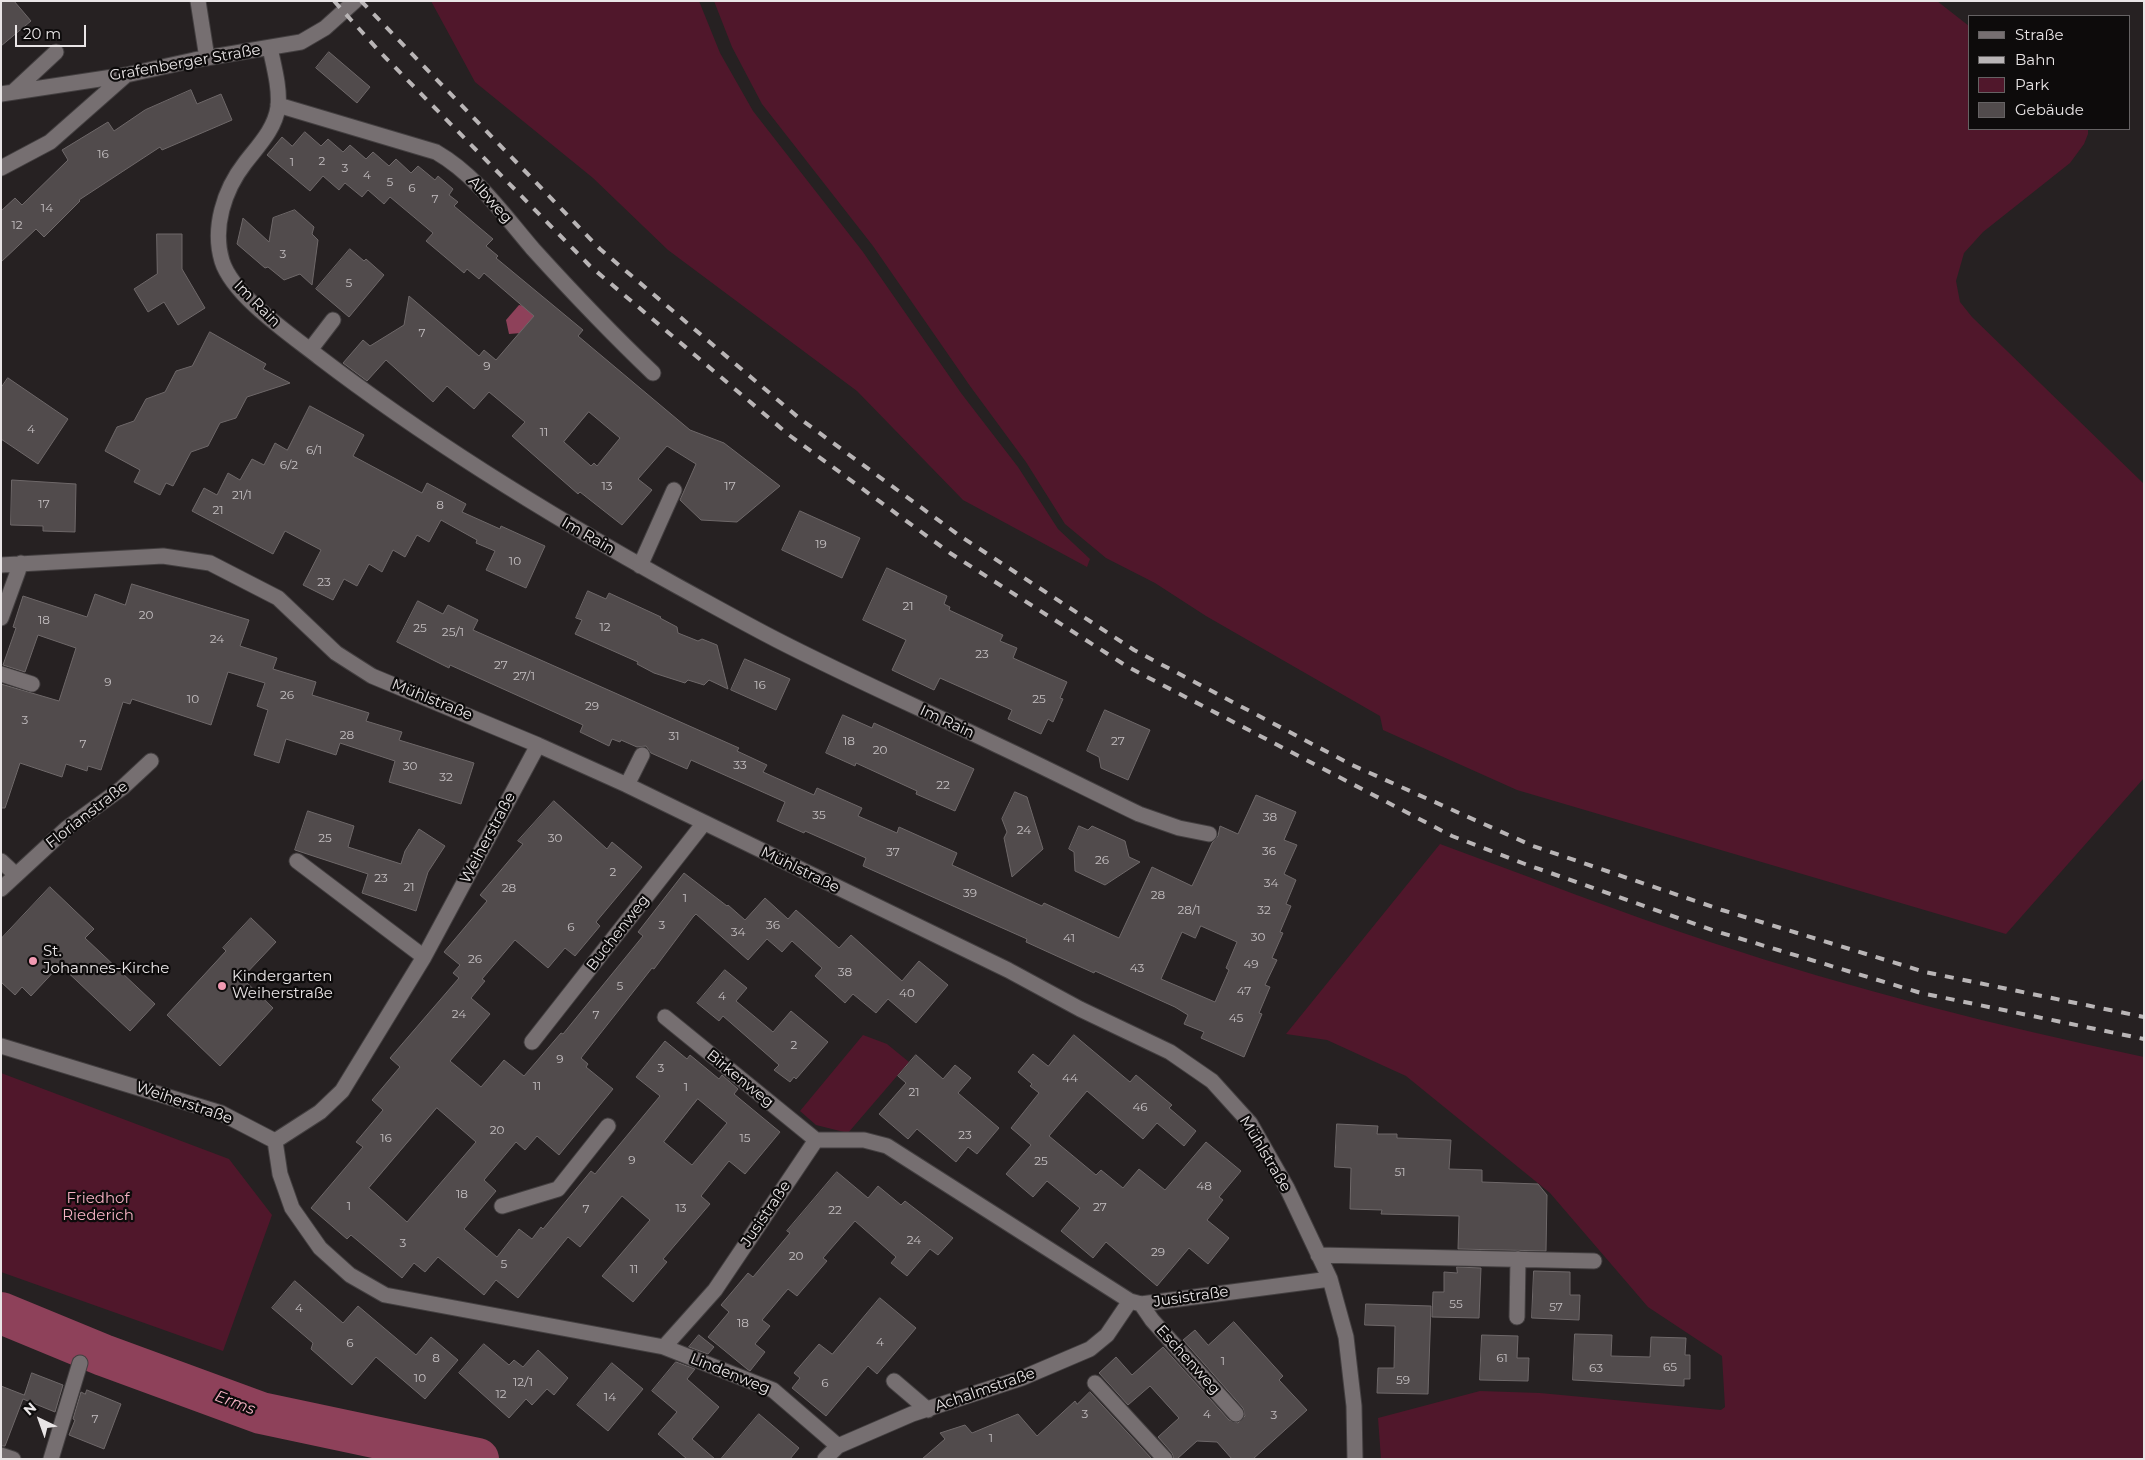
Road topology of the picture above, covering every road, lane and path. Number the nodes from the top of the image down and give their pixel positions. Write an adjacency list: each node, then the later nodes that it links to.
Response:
1 (198, 1): 5 (street)
2 (355, 1): 3 (street, Grafenberger Straße)
3 (270, 48): 5 (street, Grafenberger Straße); 8 (street, Im Rain)
4 (56, 52): 7 (street)
5 (207, 58): 6 (street, Grafenberger Straße)
6 (126, 75): 7 (street, Grafenberger Straße); 9 (street)
7 (7, 93)
8 (278, 105): 11 (street, Im Rain); 12 (street, Albweg)
9 (1, 168)
10 (333, 320): 11 (street)
11 (310, 350): 16 (street, Im Rain)
12 (653, 373)
13 (674, 490): 16 (street)
14 (22, 563): 15 (street, Mühlstraße); 17 (street); 20 (street, Mühlstraße)
15 (1, 565)
16 (640, 566): 25 (street, Im Rain)
17 (1, 618)
18 (1, 674): 19 (street)
19 (32, 684)
20 (538, 745): 23 (street, Mühlstraße); 30 (street, Weiherstraße)
21 (642, 755): 23 (street)
22 (151, 761): 28 (street, Florianstraße)
23 (627, 785): 24 (street, Mühlstraße)
24 (704, 823): 32 (street, Buchenweg); 38 (street, Mühlstraße)
25 (1209, 834)
26 (1, 861): 28 (street)
27 (297, 861): 30 (street)
28 (16, 875): 29 (street, Florianstraße)
29 (1, 889)
30 (424, 957): 36 (street, Weiherstraße)
31 (665, 1017): 35 (street, Birkenweg)
32 (532, 1042)
33 (1, 1046): 36 (street, Weiherstraße)
34 (608, 1126): 37 (street)
35 (816, 1140): 42 (street); 44 (street, Jusistraße)
36 (275, 1141): 44 (street)
37 (502, 1206)
38 (1318, 1255): 39 (street); 41 (street, Mühlstraße)
39 (1518, 1259): 40 (street); 43 (street)
40 (1594, 1261)
41 (1330, 1279): 42 (street, Jusistraße); 56 (street, Mühlstraße)
42 (1136, 1303): 48 (street, Achalmstraße); 49 (street, Eschenweg)
43 (1517, 1317)
44 (664, 1347): 50 (street, Lindenweg)
45 (80, 1363): 53 (street)
46 (894, 1381): 48 (street)
47 (1095, 1383): 55 (street)
48 (928, 1410): 50 (street, Achalmstraße)
49 (1236, 1414)
50 (838, 1446): 54 (street, Achalmstraße)
51 (1, 1455): 52 (street)
52 (13, 1459)
53 (51, 1459)
54 (825, 1459)
55 (1165, 1459)
56 (1355, 1459)

